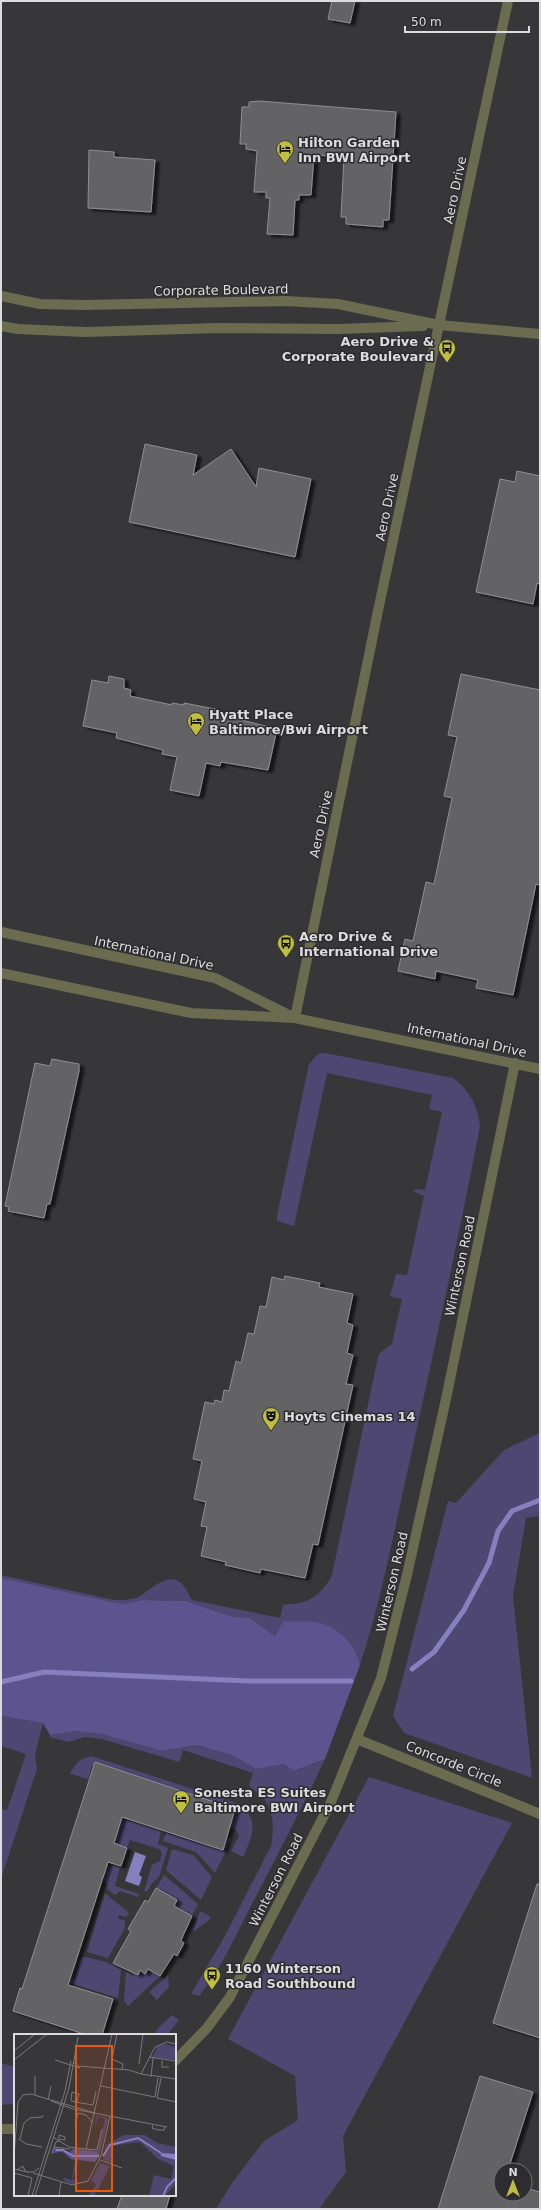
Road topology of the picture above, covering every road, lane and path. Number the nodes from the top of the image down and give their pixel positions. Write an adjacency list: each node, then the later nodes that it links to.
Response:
1 (508, 1): 3 (street, Aero Drive)
2 (1, 296): 3 (street, Corporate Boulevard)
3 (439, 325): 4 (street, Corporate Boulevard); 5 (street, Corporate Boulevard); 8 (street, Aero Drive)
4 (1, 326)
5 (540, 334)
6 (1, 932): 8 (street, International Drive)
7 (1, 973): 8 (street, International Drive)
8 (295, 1018): 9 (street, International Drive)
9 (515, 1063): 10 (street, International Drive); 11 (street, Winterson Road)
10 (540, 1068)
11 (357, 1739): 12 (street, Concorde Circle); 13 (street, Winterson Road)
12 (540, 1814)
13 (176, 2060)
14 (1, 2129): 15 (street)
15 (14, 2129)

